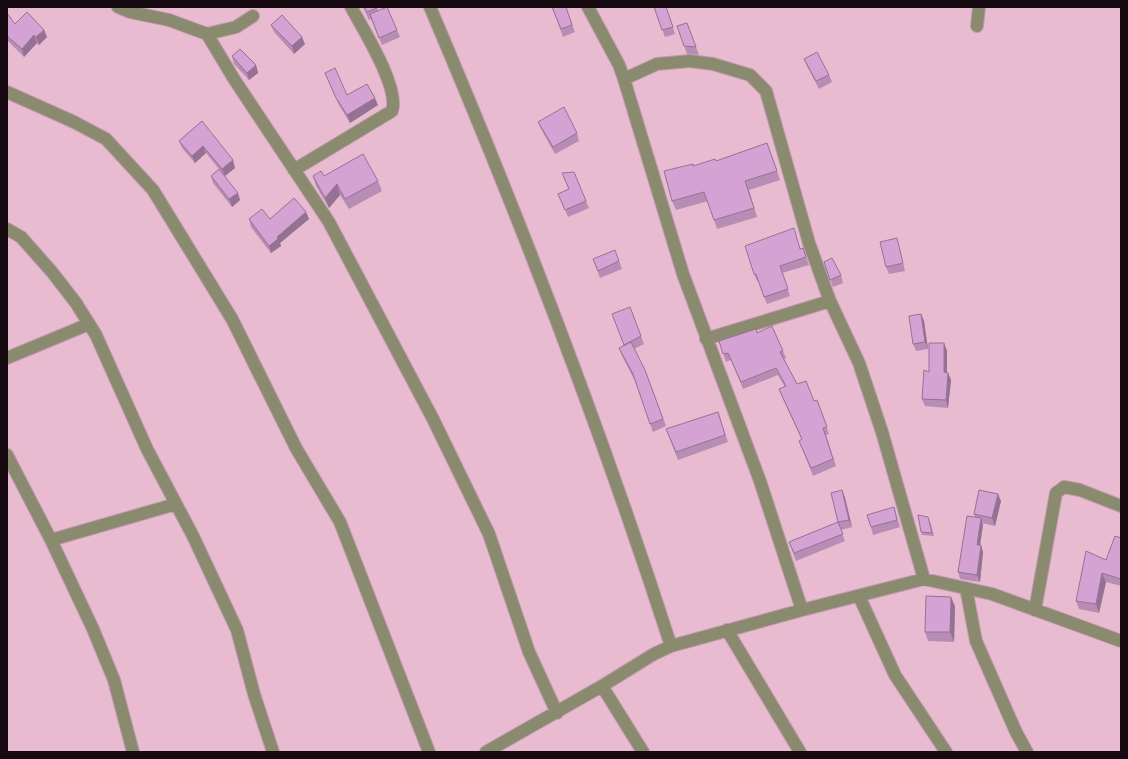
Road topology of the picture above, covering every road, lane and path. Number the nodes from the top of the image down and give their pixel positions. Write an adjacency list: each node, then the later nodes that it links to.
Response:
1 (118, 7): 8 (street)
2 (351, 7): 11 (street)
3 (430, 7): 28 (street)
4 (588, 7): 9 (street)
5 (979, 7): 7 (street)
6 (253, 16): 8 (street)
7 (977, 26)
8 (207, 34): 11 (street)
9 (624, 79): 13 (street); 15 (street)
10 (7, 92): 34 (street)
11 (294, 170): 30 (street)
12 (7, 229): 14 (street)
13 (830, 301): 15 (street); 21 (street)
14 (89, 324): 16 (street); 18 (street)
15 (706, 339): 24 (street)
16 (7, 358)
17 (7, 456): 20 (street)
18 (176, 504): 20 (street); 33 (street)
19 (1121, 506): 25 (street)
20 (51, 540): 32 (street)
21 (924, 579): 22 (street); 23 (street)
22 (966, 588): 25 (street); 38 (street)
23 (859, 596): 24 (street); 37 (street)
24 (802, 610): 26 (street)
25 (1035, 610): 27 (street)
26 (727, 630): 28 (street); 36 (street)
27 (1121, 641)
28 (671, 646): 29 (street)
29 (602, 686): 30 (street); 35 (street)
30 (556, 713): 31 (street)
31 (490, 751)
32 (133, 752)
33 (273, 752)
34 (429, 752)
35 (643, 752)
36 (800, 752)
37 (946, 752)
38 (1028, 752)

